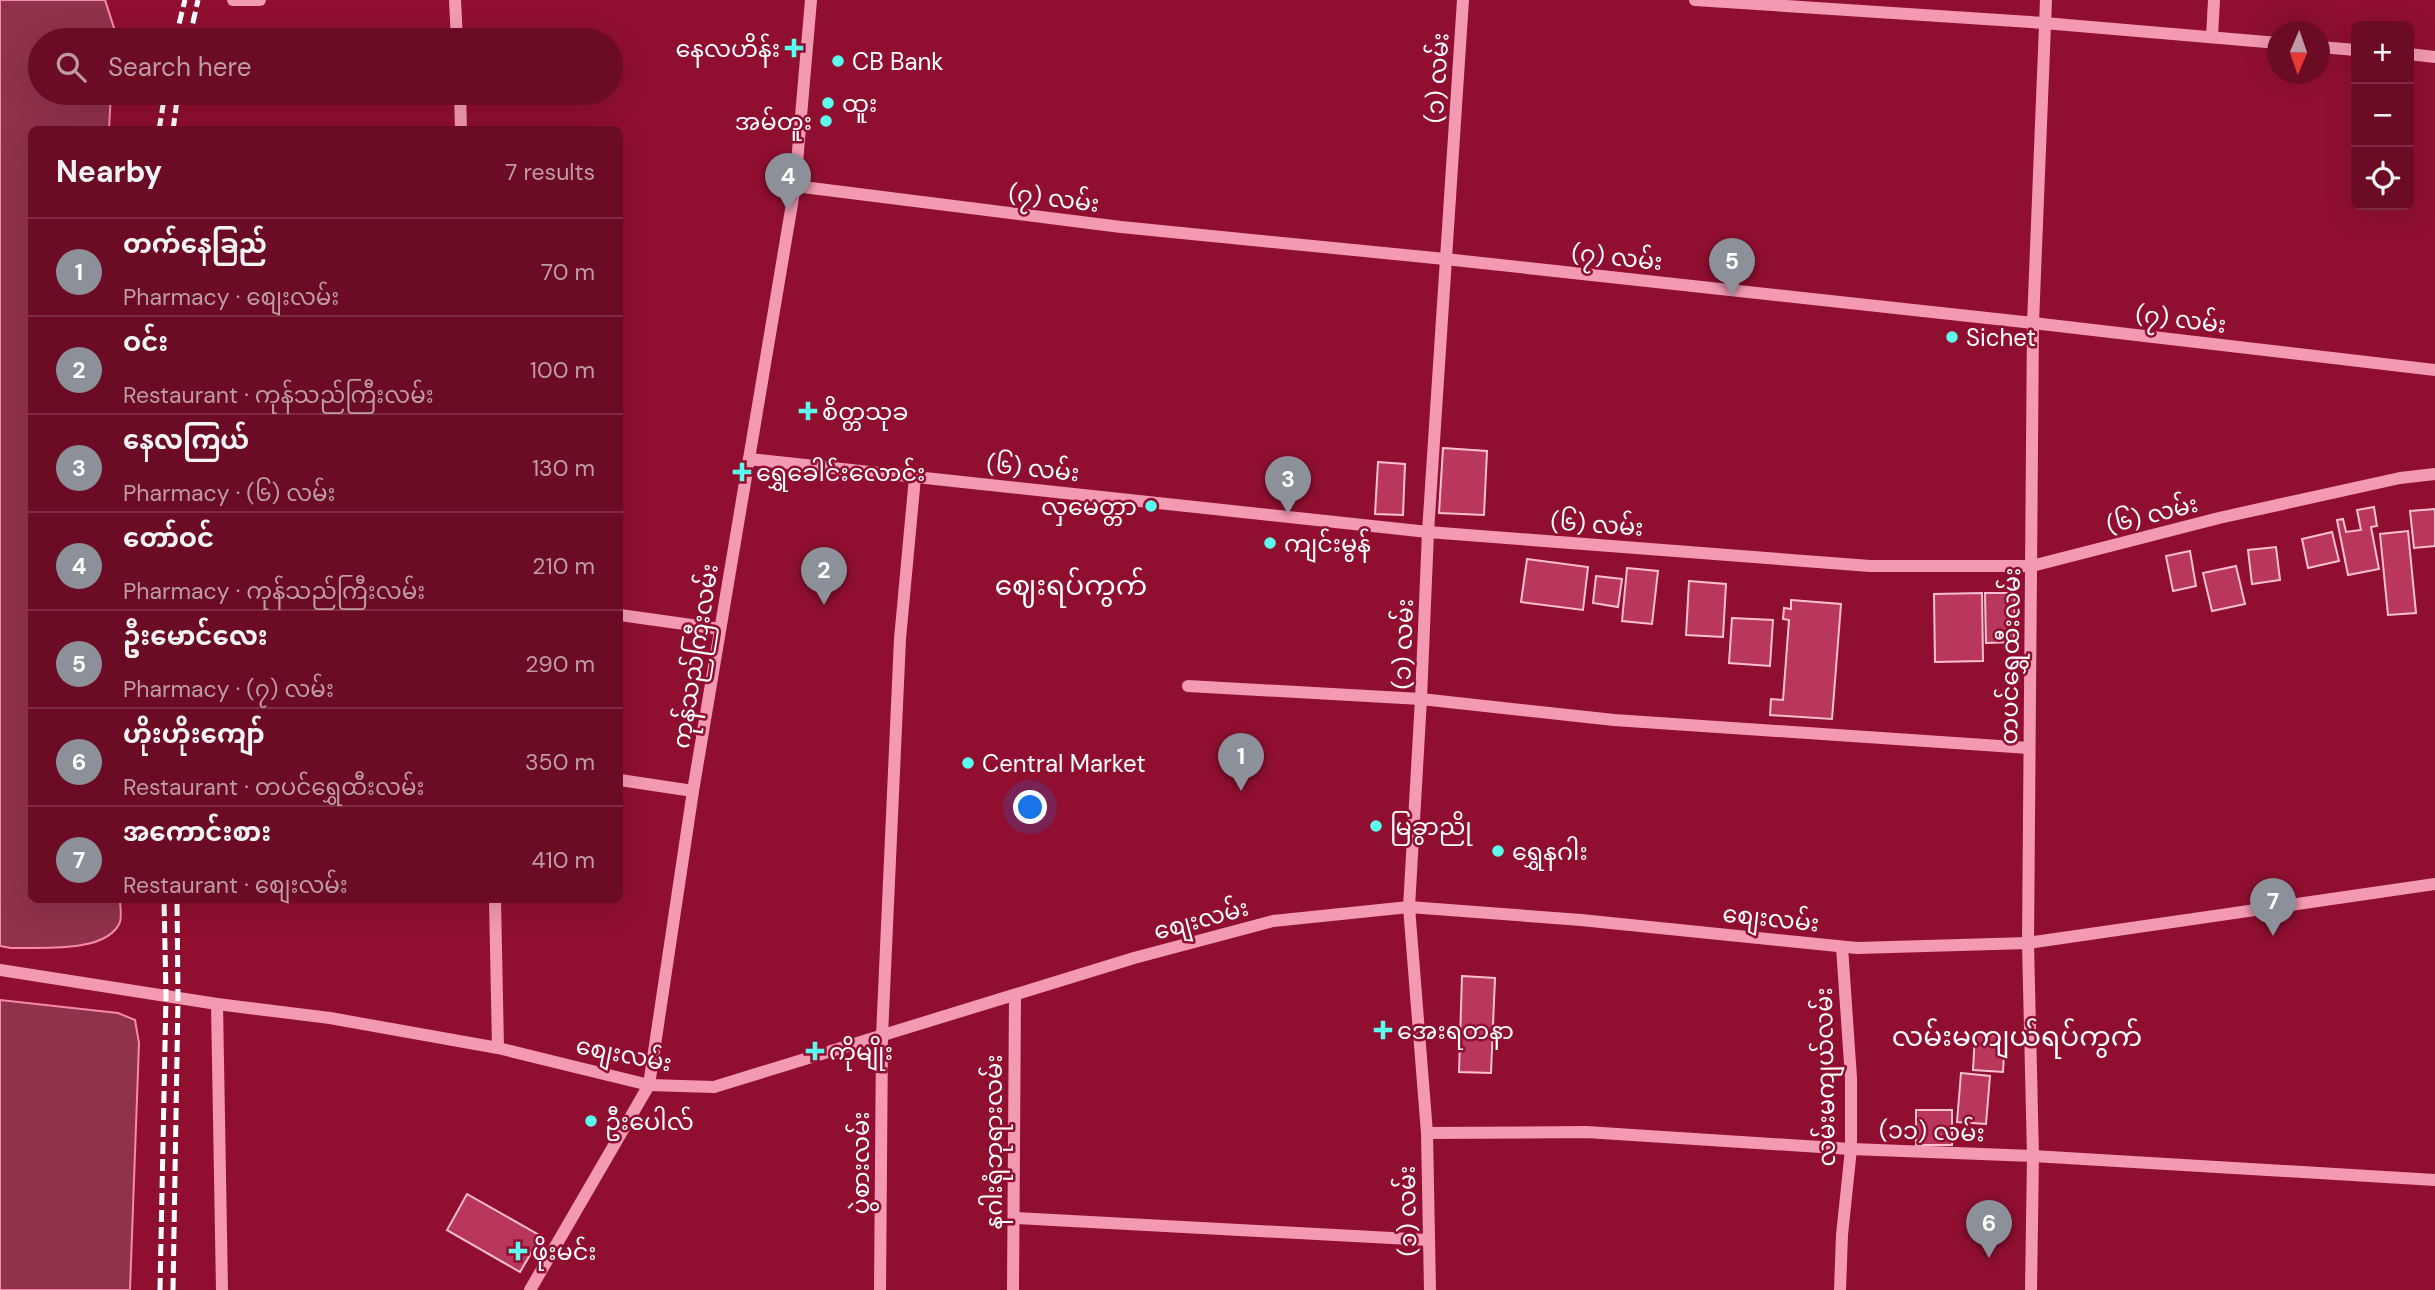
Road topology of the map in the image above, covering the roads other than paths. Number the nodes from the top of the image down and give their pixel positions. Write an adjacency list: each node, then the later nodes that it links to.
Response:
1 (233, 0): 2 (street)
2 (260, 0)
3 (456, 0): 10 (street)
4 (811, 0): 19 (street, ကုန်သည်ကြီးလမ်း)
5 (1463, 0): 20 (street, (၁) လမ်း)
6 (1695, 0): 9 (street)
7 (2046, 0): 9 (street, တပင်ရွှေထီးလမ်း)
8 (2214, 0): 11 (street)
9 (2044, 23): 11 (street); 21 (street, တပင်ရွှေထီးလမ်း)
10 (457, 28)
11 (2212, 37): 12 (street)
12 (2267, 42)
13 (2330, 48): 14 (street)
14 (2351, 50)
15 (2414, 55): 16 (street)
16 (2435, 57)
17 (460, 105): 18 (street)
18 (461, 126)
19 (795, 186): 20 (street, (၇) လမ်း); 23 (street, ကုန်သည်ကြီးလမ်း)
20 (1445, 259): 21 (street, (၇) လမ်း); 26 (street, (၁) လမ်း)
21 (2033, 323): 22 (street, (၇) လမ်း); 27 (street, တပင်ရွှေထီးလမ်း)
22 (2435, 370)
23 (749, 459): 25 (street, (၆) လမ်း); 29 (street, ကုန်သည်ကြီးလမ်း)
24 (2435, 474): 27 (street, (၆) လမ်း)
25 (915, 477): 26 (street, (၆) လမ်း); 43 (street, ပွဲစားလမ်း)
26 (1428, 532): 27 (street, (၆) လမ်း); 31 (street, (၁) လမ်း)
27 (2032, 566): 32 (street, တပင်ရွှေထီးလမ်း)
28 (623, 615): 29 (street)
29 (720, 629): 34 (street, ကုန်သည်ကြီးလမ်း)
30 (1188, 686): 31 (street)
31 (1421, 699): 32 (street); 37 (street, (၁) လမ်း)
32 (2029, 748): 38 (street, တပင်ရွှေထီးလမ်း)
33 (623, 780): 34 (street)
34 (694, 791): 45 (street, ကုန်သည်ကြီးလမ်း)
35 (2435, 884): 38 (street, စျေးလမ်း)
36 (495, 903): 44 (street)
37 (1409, 907): 39 (street, စျေးလမ်း); 41 (street, စျေးလမ်း); 46 (street, (၁) လမ်း)
38 (2028, 943): 39 (street, စျေးလမ်း); 48 (street, တပင်ရွှေထီးလမ်း)
39 (1842, 947): 47 (street, လမ်းမကျယ်လမ်း)
40 (0, 970): 42 (street, စျေးလမ်း)
41 (1015, 995): 43 (street, စျေးလမ်း); 50 (street, နဂါးရုံဘုရားလမ်း)
42 (217, 1004): 44 (street, စျေးလမ်း); 52 (street)
43 (882, 1036): 45 (street, စျေးလမ်း); 54 (street, ပွဲစားလမ်း)
44 (498, 1048): 45 (street, စျေးလမ်း)
45 (649, 1085): 53 (street, ကုန်သည်ကြီးလမ်း)
46 (1427, 1133): 47 (street, (၁၁) လမ်း); 51 (street, (၁) လမ်း)
47 (1852, 1149): 48 (street, (၁၁) လမ်း); 57 (street, လမ်းမကျယ်လမ်း)
48 (2033, 1157): 49 (street, (၁၁) လမ်း); 58 (street, တပင်ရွှေထီးလမ်း)
49 (2435, 1180)
50 (1014, 1217): 51 (street); 55 (street, နဂါးရုံဘုရားလမ်း)
51 (1429, 1240): 56 (street, (၁) လမ်း)
52 (222, 1290)
53 (530, 1290)
54 (880, 1290)
55 (1013, 1290)
56 (1430, 1290)
57 (1840, 1290)
58 (2031, 1290)

